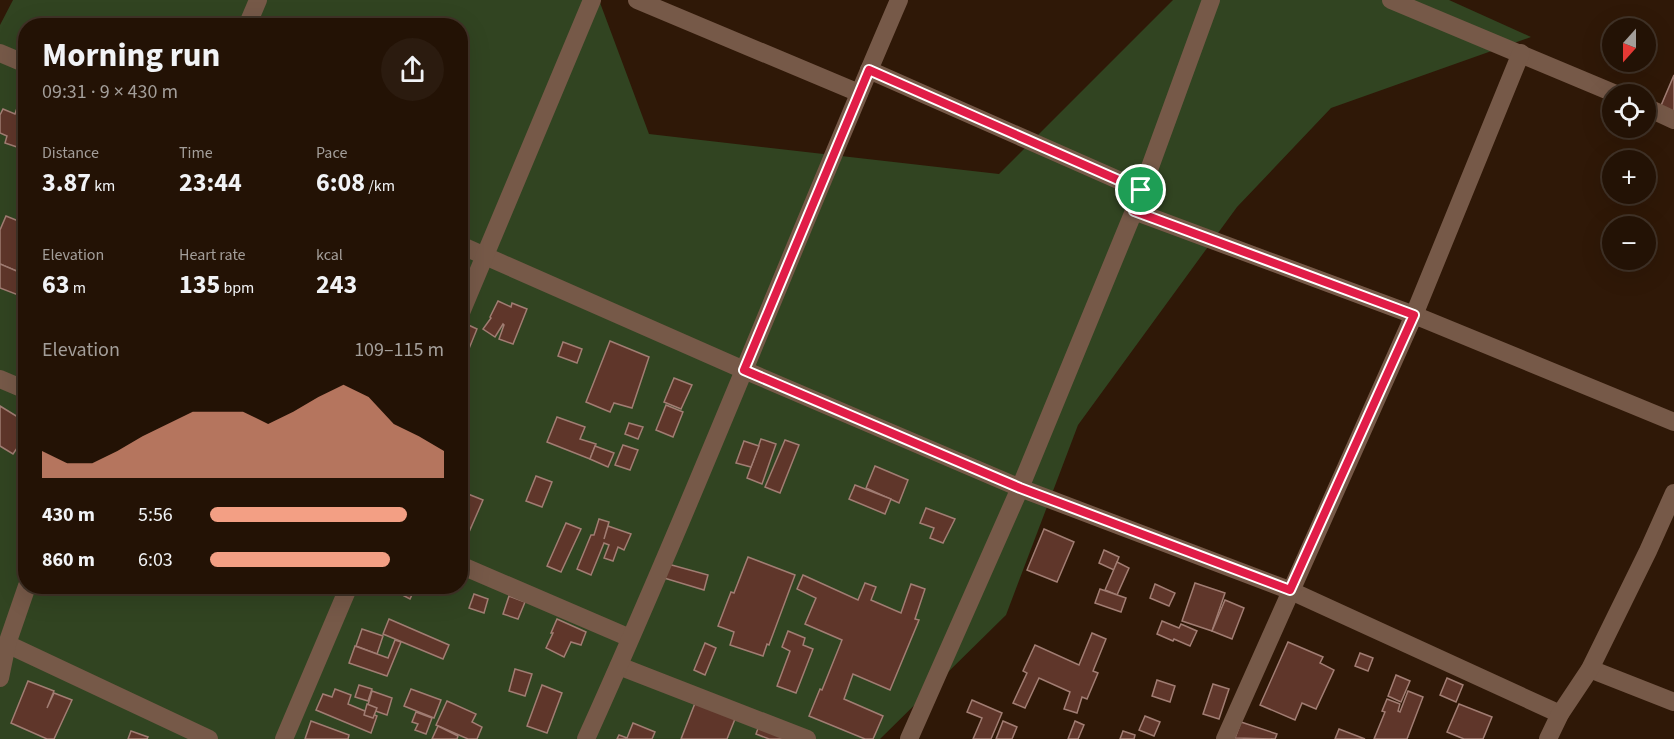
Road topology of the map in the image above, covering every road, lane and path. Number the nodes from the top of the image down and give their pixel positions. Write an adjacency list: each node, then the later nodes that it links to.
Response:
1 (258, 0): 7 (street)
2 (592, 0): 19 (street)
3 (637, 0): 13 (street)
4 (899, 0): 11 (street)
5 (1210, 0): 16 (street)
6 (1390, 0): 9 (street)
7 (250, 18)
8 (0, 53): 10 (street)
9 (1521, 53): 12 (street); 21 (street)
10 (18, 61)
11 (869, 70): 13 (street); 16 (street)
12 (1602, 88)
13 (859, 93): 22 (street)
14 (1656, 112): 15 (street)
15 (1674, 120)
16 (1141, 190): 17 (street)
17 (1134, 211): 21 (street); 26 (street)
18 (468, 248): 19 (street)
19 (486, 256): 20 (street); 22 (street)
20 (468, 297)
21 (1414, 315): 25 (street); 29 (street)
22 (744, 370): 26 (street); 32 (street)
23 (0, 379): 24 (street)
24 (18, 387)
25 (1674, 422)
26 (1020, 488): 29 (street); 43 (street)
27 (1674, 494): 35 (street)
28 (468, 569): 32 (street)
29 (1290, 590): 38 (street); 44 (street)
30 (24, 594): 33 (street)
31 (346, 594): 40 (street)
32 (630, 639): 34 (street)
33 (7, 644): 36 (street); 39 (street)
34 (619, 666): 41 (street); 42 (street)
35 (1590, 669): 37 (street); 38 (street)
36 (0, 675)
37 (1674, 702)
38 (1560, 714): 45 (street)
39 (209, 739)
40 (284, 739)
41 (586, 739)
42 (807, 739)
43 (909, 739)
44 (1225, 739)
45 (1548, 739)

